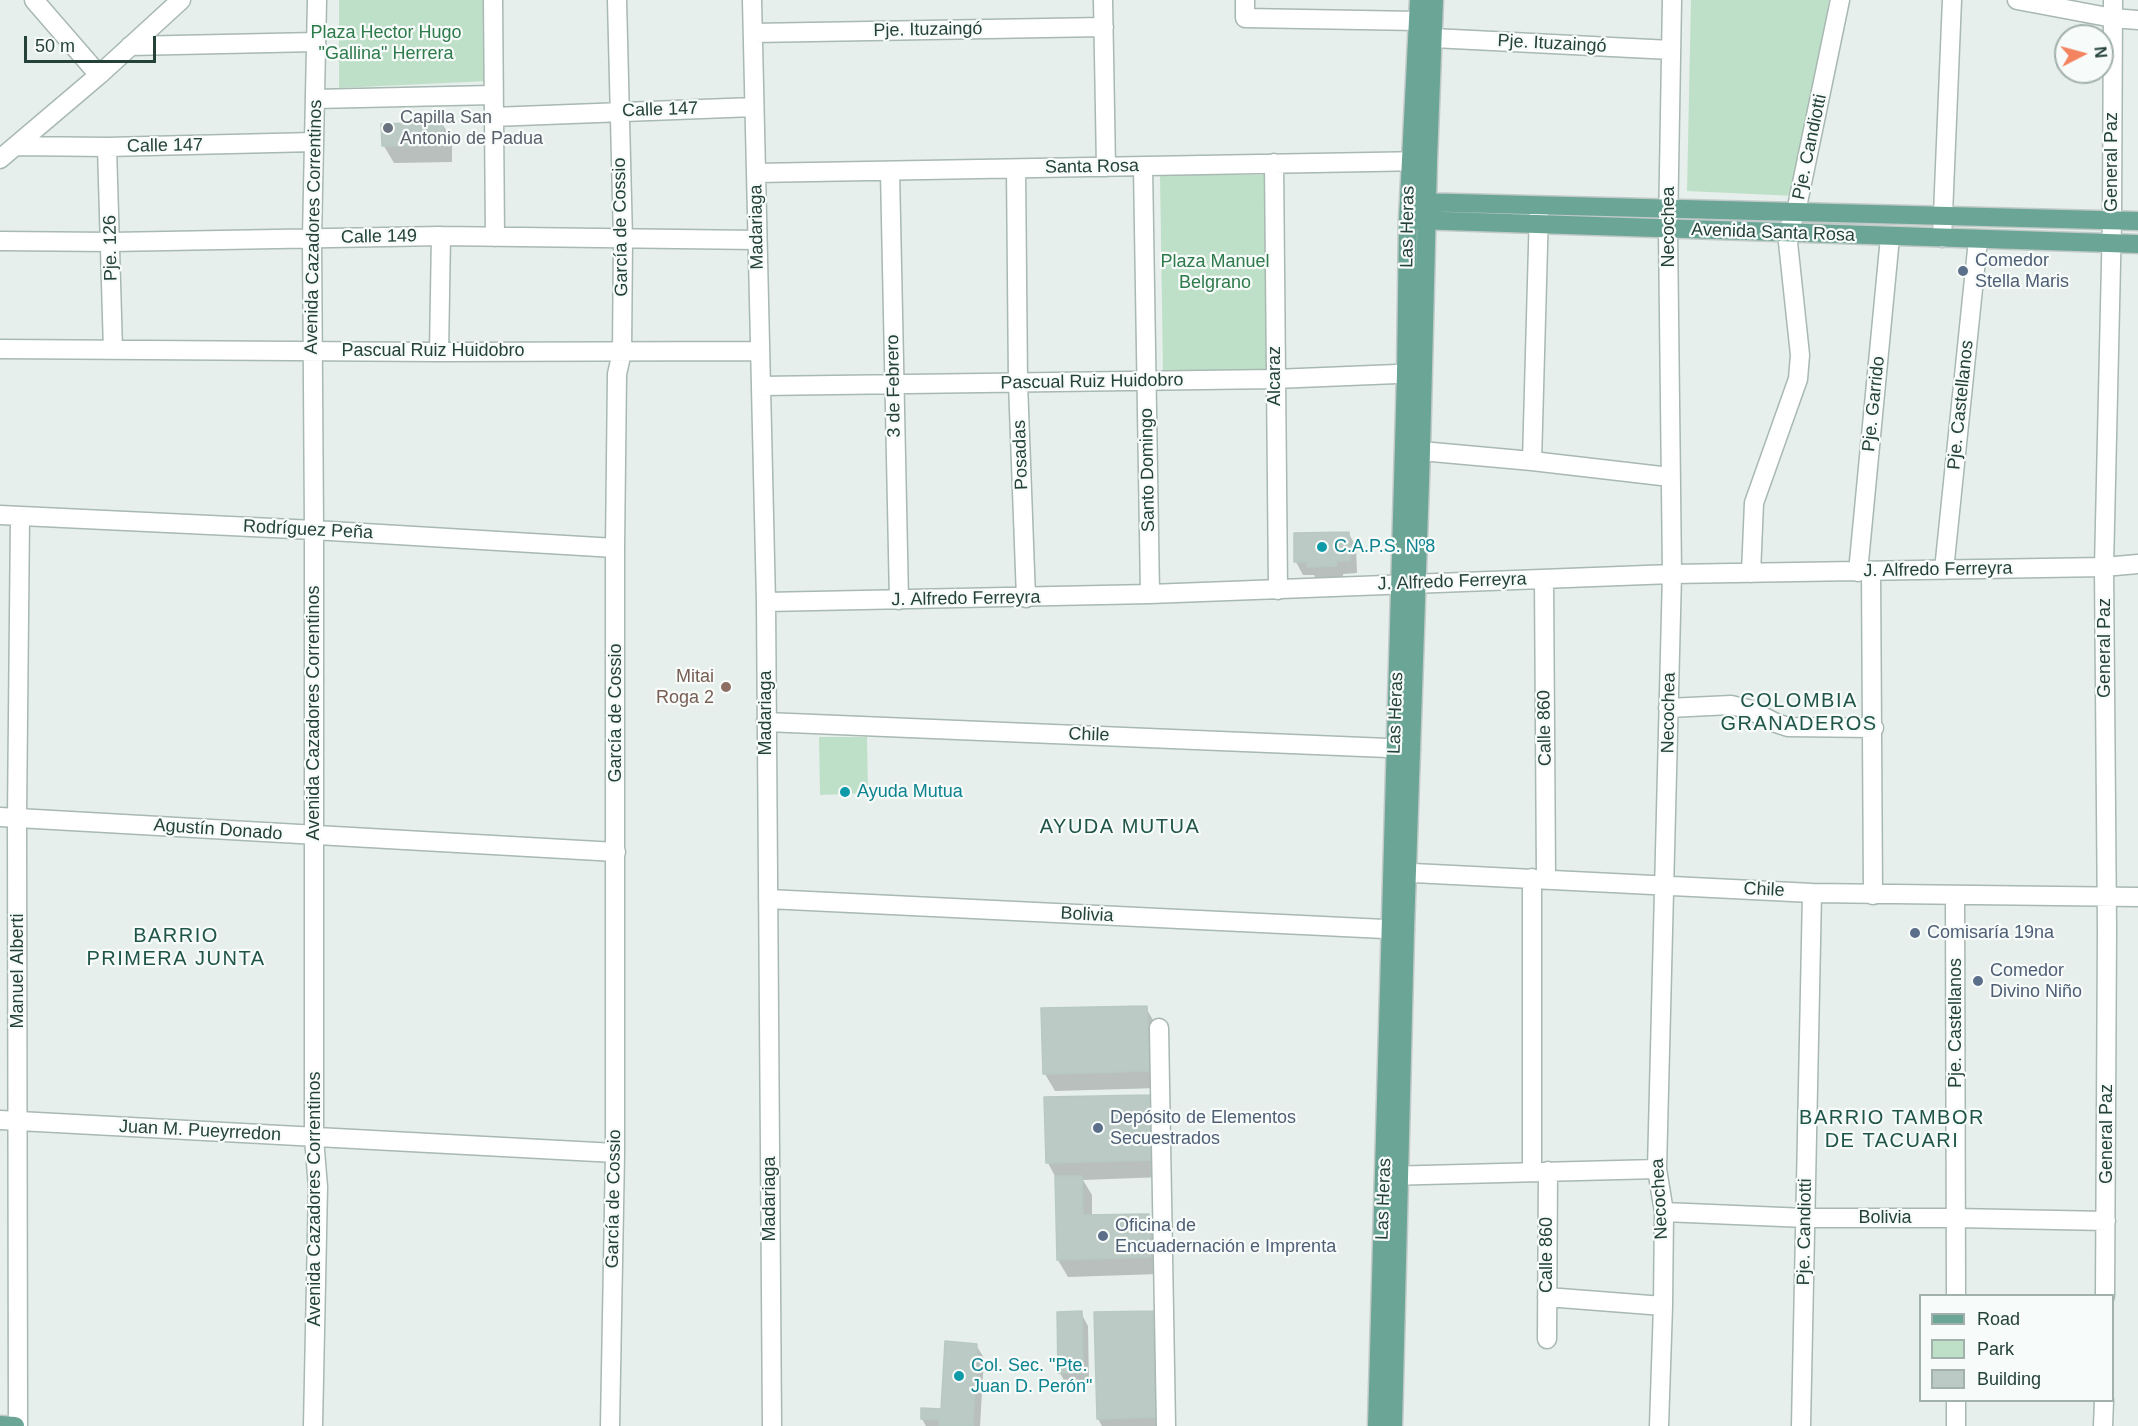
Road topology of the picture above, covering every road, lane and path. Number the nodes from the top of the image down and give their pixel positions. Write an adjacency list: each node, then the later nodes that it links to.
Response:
1 (34, 0): 24 (street)
2 (180, 0): 22 (street)
3 (317, 0): 21 (street, Avenida Cazadores Correntinos)
4 (493, 0): 25 (street)
5 (617, 0): 28 (street, García de Cossio)
6 (752, 0): 19 (street, Madariaga)
7 (1103, 0): 18 (street)
8 (1419, 0): 17 (main road, Las Heras)
9 (1434, 0): 20 (main road, Las Heras)
10 (1672, 0): 23 (street, Necochea)
11 (1840, 0): 44 (street, Pje. Candiotti)
12 (1952, 0): 45 (street)
13 (2017, 0): 15 (street)
14 (1245, 9): 17 (street)
15 (2113, 9): 16 (street); 46 (street, General Paz)
16 (2138, 20)
17 (1418, 21): 34 (main road, Las Heras)
18 (1104, 27): 19 (street, Pje. Ituzaingó); 36 (street)
19 (753, 33): 27 (street, Madariaga)
20 (1433, 38): 23 (street, Pje. Ituzaingó); 34 (main road, Las Heras)
21 (316, 42): 22 (street); 26 (street, Avenida Cazadores Correntinos)
22 (130, 46): 24 (street)
23 (1671, 50): 42 (street, Necochea)
24 (99, 75): 31 (street)
25 (493, 95): 26 (street); 29 (street)
26 (315, 99): 30 (street, Avenida Cazadores Correntinos)
27 (754, 107): 28 (street, Calle 147); 40 (street, Madariaga)
28 (619, 111): 29 (street, Calle 147); 56 (street, García de Cossio)
29 (493, 117): 52 (street)
30 (314, 142): 32 (street, Calle 147); 54 (street, Avenida Cazadores Correntinos)
31 (16, 146): 32 (street, Calle 147); 33 (street)
32 (107, 147): 60 (street, Pje. 126)
33 (0, 159)
34 (1419, 161): 35 (street, Santa Rosa); 43 (main road, Las Heras)
35 (1274, 163): 37 (street, Santa Rosa); 70 (street, Alcaraz)
36 (1106, 167): 37 (street, Santa Rosa); 38 (street, Santa Rosa)
37 (1143, 167): 71 (street, Santo Domingo)
38 (1016, 169): 39 (street, Santa Rosa); 72 (street, Posadas)
39 (890, 172): 40 (street, Santa Rosa); 73 (street, 3 de Febrero)
40 (756, 173): 57 (street, Madariaga)
41 (1539, 205): 42 (main road, Avenida Santa Rosa); 43 (main road, Avenida Santa Rosa); 48 (street)
42 (1669, 209): 44 (main road, Avenida Santa Rosa); 49 (street, Necochea)
43 (1417, 211): 48 (main road, Avenida Santa Rosa); 69 (main road, Las Heras)
44 (1796, 212): 45 (main road, Avenida Santa Rosa); 50 (street, Pje. Candiotti)
45 (1943, 216): 46 (main road, Avenida Santa Rosa); 55 (street)
46 (2112, 220): 47 (main road, Avenida Santa Rosa); 61 (street, General Paz)
47 (2138, 221)
48 (1539, 224): 49 (main road, Avenida Santa Rosa); 76 (street)
49 (1668, 229): 50 (main road, Avenida Santa Rosa); 77 (street, Necochea)
50 (1787, 233): 53 (main road, Avenida Santa Rosa); 86 (street, Pje. Candiotti)
51 (441, 237): 52 (street, Calle 149); 54 (street, Calle 149); 67 (street)
52 (495, 237): 56 (street, Calle 149)
53 (1890, 237): 55 (main road, Avenida Santa Rosa); 85 (street, Pje. Garrido)
54 (312, 238): 60 (street, Calle 149); 65 (street, Avenida Cazadores Correntinos)
55 (1942, 238): 58 (main road, Avenida Santa Rosa)
56 (623, 239): 57 (street, Calle 149); 68 (street, García de Cossio)
57 (757, 240): 66 (street, Madariaga)
58 (1978, 240): 61 (main road, Avenida Santa Rosa); 84 (street, Pje. Castellanos)
59 (0, 241): 60 (street, Calle 149)
60 (111, 242): 64 (street, Pje. 126)
61 (2111, 243): 62 (main road, Avenida Santa Rosa); 83 (street, General Paz)
62 (2138, 244)
63 (0, 349): 64 (street, Pascual Ruiz Huidobro)
64 (113, 350): 65 (street, Pascual Ruiz Huidobro)
65 (312, 351): 67 (street, Pascual Ruiz Huidobro); 80 (street, Avenida Cazadores Correntinos)
66 (759, 351): 68 (street, Pascual Ruiz Huidobro); 74 (street, Madariaga)
67 (438, 352): 68 (street, Pascual Ruiz Huidobro)
68 (622, 352): 81 (street, García de Cossio)
69 (1414, 373): 70 (street, Pascual Ruiz Huidobro); 75 (main road, Las Heras); 89 (main road, Las Heras)
70 (1275, 379): 71 (street, Pascual Ruiz Huidobro); 90 (street, Alcaraz)
71 (1146, 381): 72 (street, Pascual Ruiz Huidobro); 91 (street, Santo Domingo)
72 (1018, 383): 73 (street, Pascual Ruiz Huidobro); 92 (street, Posadas)
73 (893, 385): 74 (street, Pascual Ruiz Huidobro); 93 (street, 3 de Febrero)
74 (761, 386): 94 (street, Madariaga)
75 (1421, 451): 76 (street); 89 (main road, Las Heras)
76 (1532, 461): 77 (street)
77 (1671, 477): 87 (street, Necochea)
78 (0, 515): 79 (street, Rodríguez Peña)
79 (20, 516): 80 (street, Rodríguez Peña); 99 (street, Manuel Alberti)
80 (315, 530): 81 (street, Rodríguez Peña); 100 (street, Avenida Cazadores Correntinos)
81 (615, 548): 101 (street, García de Cossio)
82 (2138, 564): 83 (street, J. Alfredo Ferreyra)
83 (2104, 567): 84 (street, J. Alfredo Ferreyra); 108 (street, General Paz)
84 (1944, 570): 85 (street, J. Alfredo Ferreyra)
85 (1864, 572): 86 (street, J. Alfredo Ferreyra); 97 (street, Pje. Garrido)
86 (1751, 573): 87 (street, J. Alfredo Ferreyra)
87 (1672, 574): 88 (street, J. Alfredo Ferreyra); 95 (street, Necochea)
88 (1544, 579): 89 (street, J. Alfredo Ferreyra); 103 (street, Calle 860)
89 (1408, 583): 90 (street, J. Alfredo Ferreyra); 98 (main road, Las Heras)
90 (1278, 590): 91 (street, J. Alfredo Ferreyra)
91 (1150, 594): 92 (street, J. Alfredo Ferreyra)
92 (1026, 598): 93 (street, J. Alfredo Ferreyra)
93 (899, 600): 94 (street, J. Alfredo Ferreyra)
94 (766, 602): 96 (street, Madariaga)
95 (1668, 708): 97 (street); 104 (street, Necochea)
96 (766, 722): 98 (street, Chile); 110 (street, Madariaga)
97 (1874, 728): 106 (street, Pje. Garrido)
98 (1403, 748): 102 (main road, Las Heras)
99 (9, 817): 100 (street, Agustín Donado); 113 (street, Manuel Alberti)
100 (314, 836): 101 (street, Agustín Donado); 114 (street, Avenida Cazadores Correntinos)
101 (616, 852): 115 (street, García de Cossio)
102 (1400, 872): 103 (street, Chile); 111 (main road, Las Heras)
103 (1539, 878): 104 (street, Chile); 117 (street, Calle 860)
104 (1665, 885): 105 (street, Chile); 116 (street, Necochea)
105 (1812, 893): 106 (street, Chile); 120 (street, Pje. Candiotti)
106 (1873, 895): 107 (street, Chile)
107 (1955, 895): 108 (street, Chile); 121 (street, Pje. Castellanos)
108 (2107, 896): 109 (street, Chile); 122 (street, General Paz)
109 (2138, 897)
110 (768, 899): 111 (street, Bolivia); 134 (street, Madariaga)
111 (1397, 930): 118 (main road, Las Heras)
112 (1159, 1028): 135 (street)
113 (9, 1121): 114 (street, Juan M. Pueyrredon); 131 (street, Manuel Alberti)
114 (314, 1138): 115 (street, Juan M. Pueyrredon); 132 (street, Avenida Cazadores Correntinos)
115 (615, 1153): 133 (street, García de Cossio)
116 (1657, 1169): 117 (street); 119 (street, Necochea)
117 (1540, 1172): 118 (street); 125 (street, Calle 860)
118 (1392, 1175): 136 (main road, Las Heras); 137 (main road, Las Heras)
119 (1664, 1212): 120 (street, Bolivia); 126 (street, Necochea)
120 (1806, 1218): 121 (street, Bolivia); 139 (street, Pje. Candiotti)
121 (1956, 1218): 122 (street, Bolivia); 123 (street, Pje. Castellanos)
122 (2106, 1221): 124 (street, General Paz)
123 (1956, 1294)
124 (2105, 1294)
125 (1547, 1297): 126 (street); 127 (street, Calle 860)
126 (1663, 1306): 138 (street, Necochea)
127 (1547, 1339)
128 (1956, 1402): 140 (street)
129 (2104, 1402): 141 (street)
130 (0, 1425): 131 (main road)
131 (16, 1426)
132 (314, 1426)
133 (610, 1426)
134 (772, 1426)
135 (1166, 1426)
136 (1377, 1426)
137 (1393, 1426)
138 (1659, 1426)
139 (1801, 1426)
140 (1956, 1426)
141 (2103, 1426)

